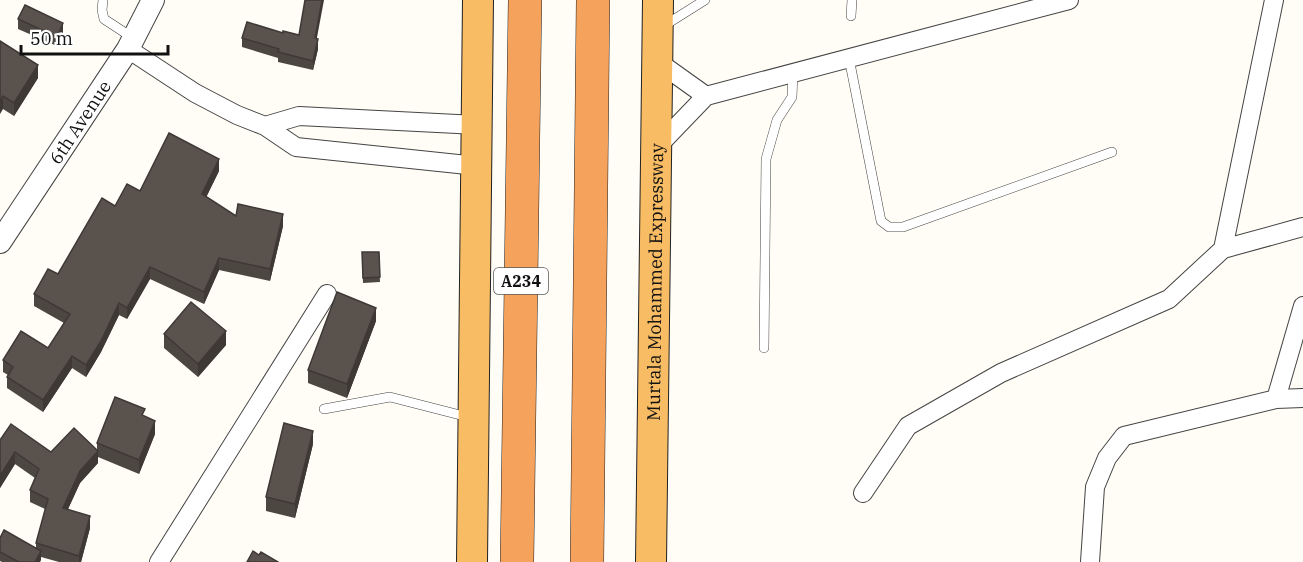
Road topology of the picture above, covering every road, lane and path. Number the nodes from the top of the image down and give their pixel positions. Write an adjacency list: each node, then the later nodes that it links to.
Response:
1 (104, 0): 13 (lane)
2 (153, 0): 13 (street, 6th Avenue)
3 (478, 0): 18 (highway)
4 (525, 0): 36 (highway, A234)
5 (593, 0): 37 (highway)
6 (658, 0): 12 (highway, Murtala Mohammed Expressway)
7 (705, 0): 12 (lane)
8 (852, 0): 11 (lane)
9 (1067, 0): 14 (street)
10 (1274, 0): 25 (street)
11 (850, 16)
12 (657, 29): 15 (highway, Murtala Mohammed Expressway)
13 (130, 44): 19 (street); 24 (street, 6th Avenue)
14 (849, 58): 16 (street); 21 (lane)
15 (657, 61): 17 (street); 20 (highway, Murtala Mohammed Expressway)
16 (793, 74): 17 (street); 28 (lane)
17 (706, 96): 20 (street)
18 (477, 125): 19 (street); 22 (highway)
19 (266, 126): 22 (street)
20 (656, 148): 38 (highway, Murtala Mohammed Expressway)
21 (1112, 152)
22 (477, 166): 32 (highway)
23 (1303, 227): 25 (street)
24 (0, 242)
25 (1223, 249): 33 (street)
26 (327, 294): 34 (street)
27 (1303, 306): 30 (street)
28 (764, 348)
29 (1303, 398): 30 (street)
30 (1276, 399): 39 (street)
31 (324, 409): 32 (lane)
32 (474, 418): 35 (highway)
33 (863, 493)
34 (159, 562)
35 (472, 562)
36 (517, 562)
37 (587, 562)
38 (651, 562)
39 (1090, 562)

